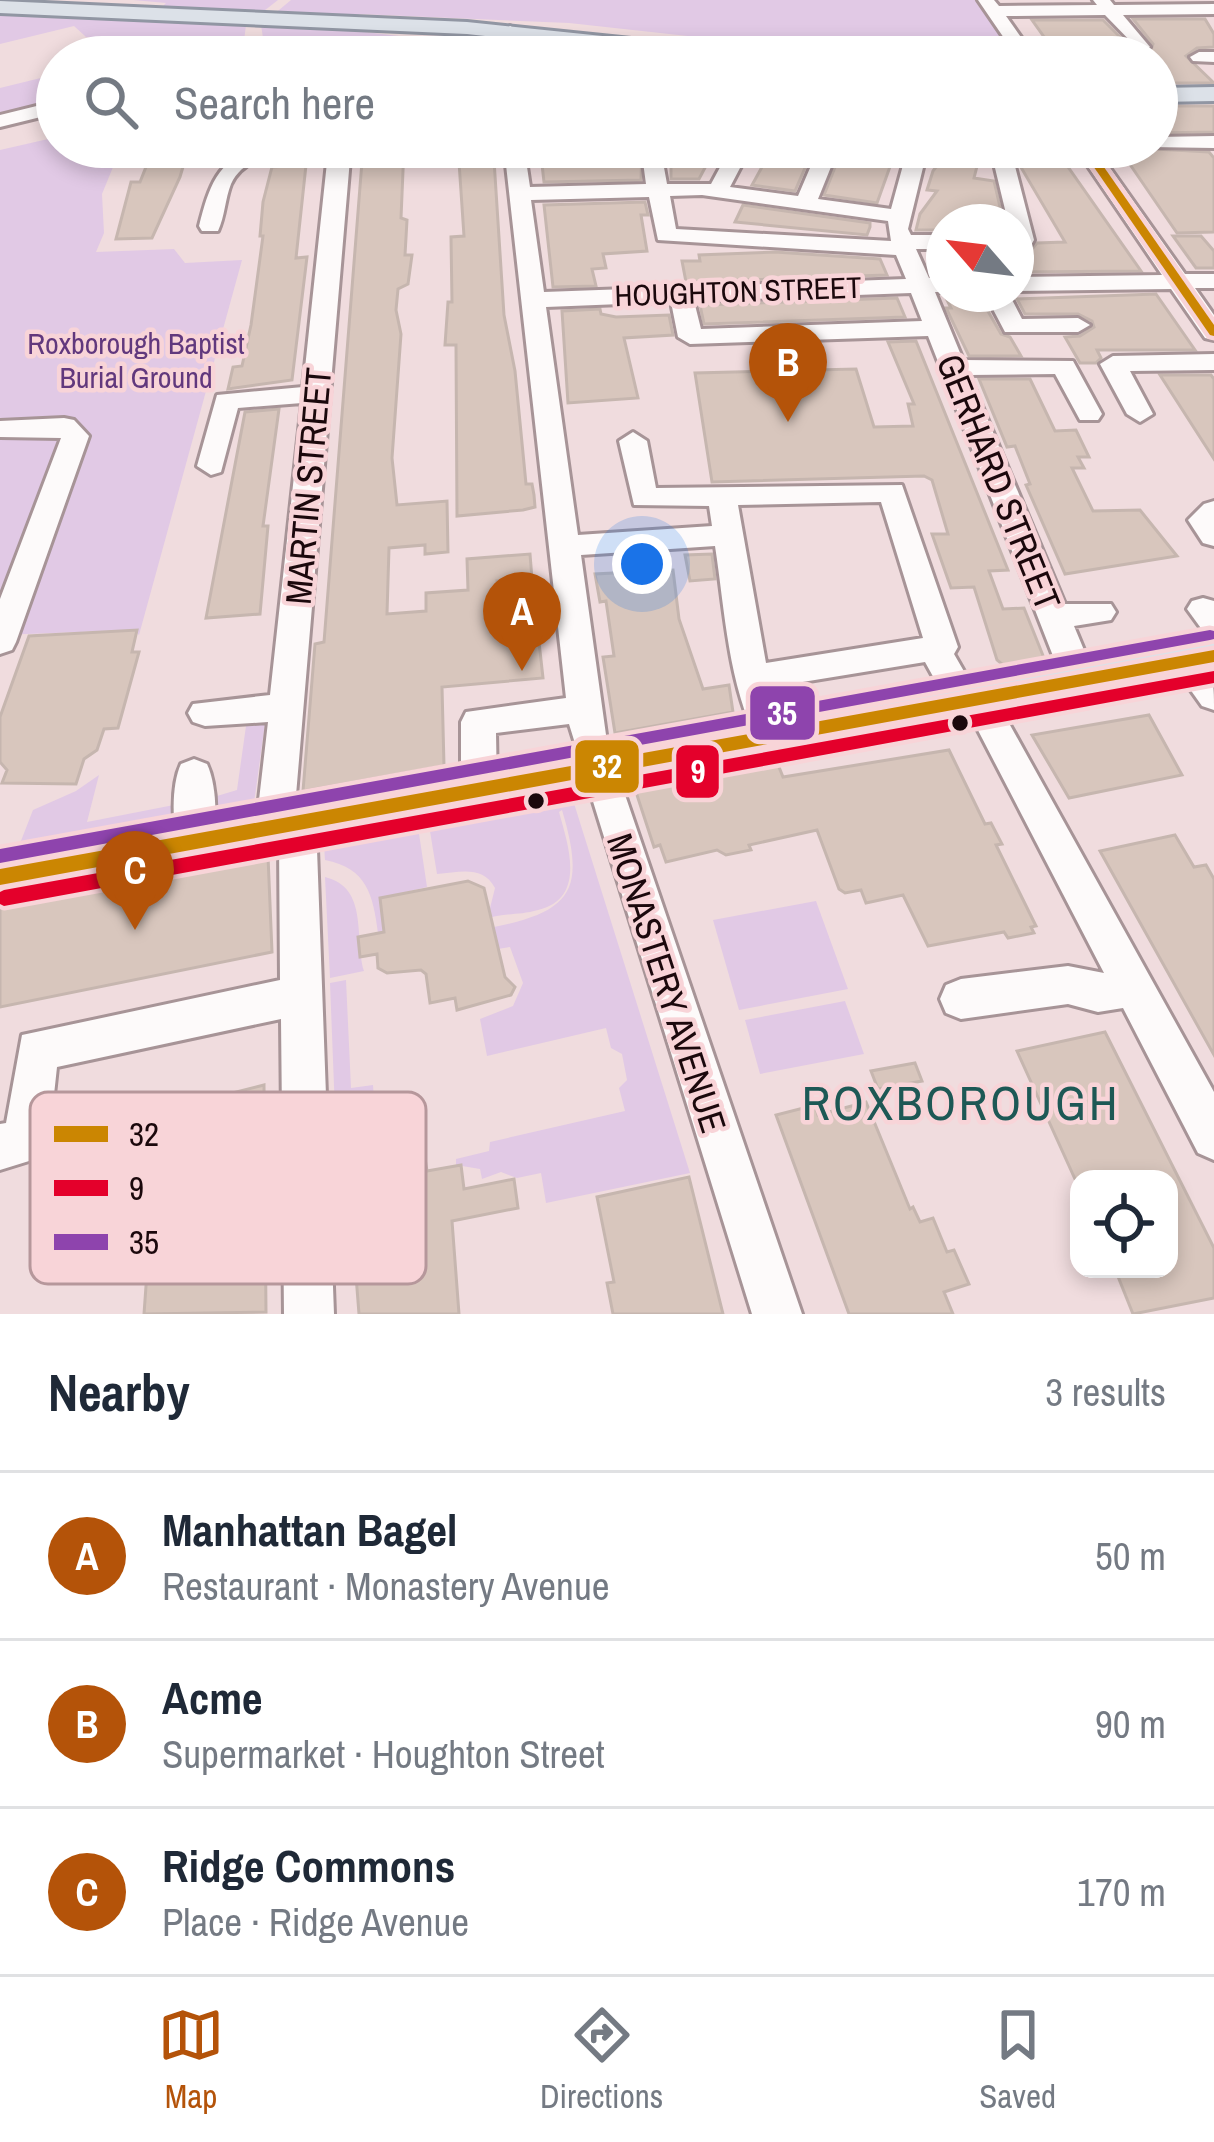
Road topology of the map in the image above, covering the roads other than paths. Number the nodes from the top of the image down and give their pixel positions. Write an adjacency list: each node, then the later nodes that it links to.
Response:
1 (18, 0): 5 (main road)
2 (1105, 5): 3 (street); 6 (street); 11 (street)
3 (990, 6): 10 (street)
4 (0, 7): 5 (main road)
5 (143, 9): 7 (main road)
6 (1214, 9)
7 (510, 31): 8 (street); 9 (main road)
8 (507, 36)
9 (554, 36)
10 (1011, 36)
11 (1132, 36)
12 (1214, 94): 13 (main road)
13 (1178, 95)
14 (36, 112): 15 (street)
15 (0, 121)
16 (1214, 142): 17 (street)
17 (1178, 143)
18 (232, 168): 32 (street)
19 (338, 168): 49 (street, MARTIN STREET)
20 (516, 168): 29 (street, MONASTERY AVENUE)
21 (655, 168): 27 (street)
22 (730, 168): 28 (street)
23 (820, 168): 30 (street)
24 (914, 168): 33 (street)
25 (1005, 168): 31 (street)
26 (1099, 168): 37 (street)
27 (659, 187): 28 (street); 29 (street); 33 (street)
28 (718, 190): 30 (street)
29 (519, 194): 41 (street, MONASTERY AVENUE)
30 (806, 203): 33 (street)
31 (1014, 204)
32 (210, 226)
33 (901, 236): 34 (street); 35 (street, GERHARD STREET)
34 (926, 239)
35 (926, 278)
36 (1214, 280): 37 (street)
37 (1177, 281): 38 (street); 46 (street)
38 (1034, 284)
39 (926, 286): 40 (street, HOUGHTON STREET)
40 (681, 294): 41 (street, HOUGHTON STREET); 45 (street)
41 (532, 300): 59 (street, MONASTERY AVENUE)
42 (934, 312): 45 (street, GERHARD STREET)
43 (1006, 312): 44 (street)
44 (1078, 325)
45 (936, 328): 48 (street, GERHARD STREET)
46 (1214, 333)
47 (1214, 362): 51 (street)
48 (952, 368): 50 (street); 61 (street, GERHARD STREET)
49 (316, 394): 54 (street); 69 (street, MARTIN STREET)
50 (1089, 414)
51 (1140, 414)
52 (0, 430): 62 (street)
53 (633, 441): 55 (street)
54 (211, 466)
55 (722, 496): 57 (street); 63 (street)
56 (1214, 511): 58 (street)
57 (728, 535): 59 (street); 65 (street)
58 (1214, 536)
59 (563, 546): 70 (street, MONASTERY AVENUE)
60 (1100, 612): 61 (street)
61 (1054, 616): 66 (street, GERHARD STREET)
62 (0, 643)
63 (936, 651): 65 (street); 68 (street)
64 (1200, 659): 66 (main road); 67 (street)
65 (752, 678): 72 (street)
66 (1079, 680): 68 (main road)
67 (1214, 697)
68 (971, 699): 72 (main road); 79 (street)
69 (286, 707): 71 (street); 76 (street, MARTIN STREET)
70 (584, 709): 73 (street, MONASTERY AVENUE); 75 (street)
71 (206, 712)
72 (771, 734): 73 (main road)
73 (595, 766): 75 (main road); 89 (street, MONASTERY AVENUE)
74 (194, 774): 77 (street)
75 (479, 788): 76 (main road)
76 (286, 824): 77 (main road); 80 (street, MARTIN STREET)
77 (195, 841): 78 (main road)
78 (0, 878)
79 (1133, 987): 81 (street); 85 (street)
80 (302, 995): 82 (street); 83 (street, MARTIN STREET)
81 (961, 999)
82 (32, 1092)
83 (304, 1092)
84 (30, 1108): 86 (street)
85 (1214, 1137)
86 (0, 1147)
87 (307, 1284): 88 (street, MARTIN STREET)
88 (308, 1314)
89 (777, 1314)

